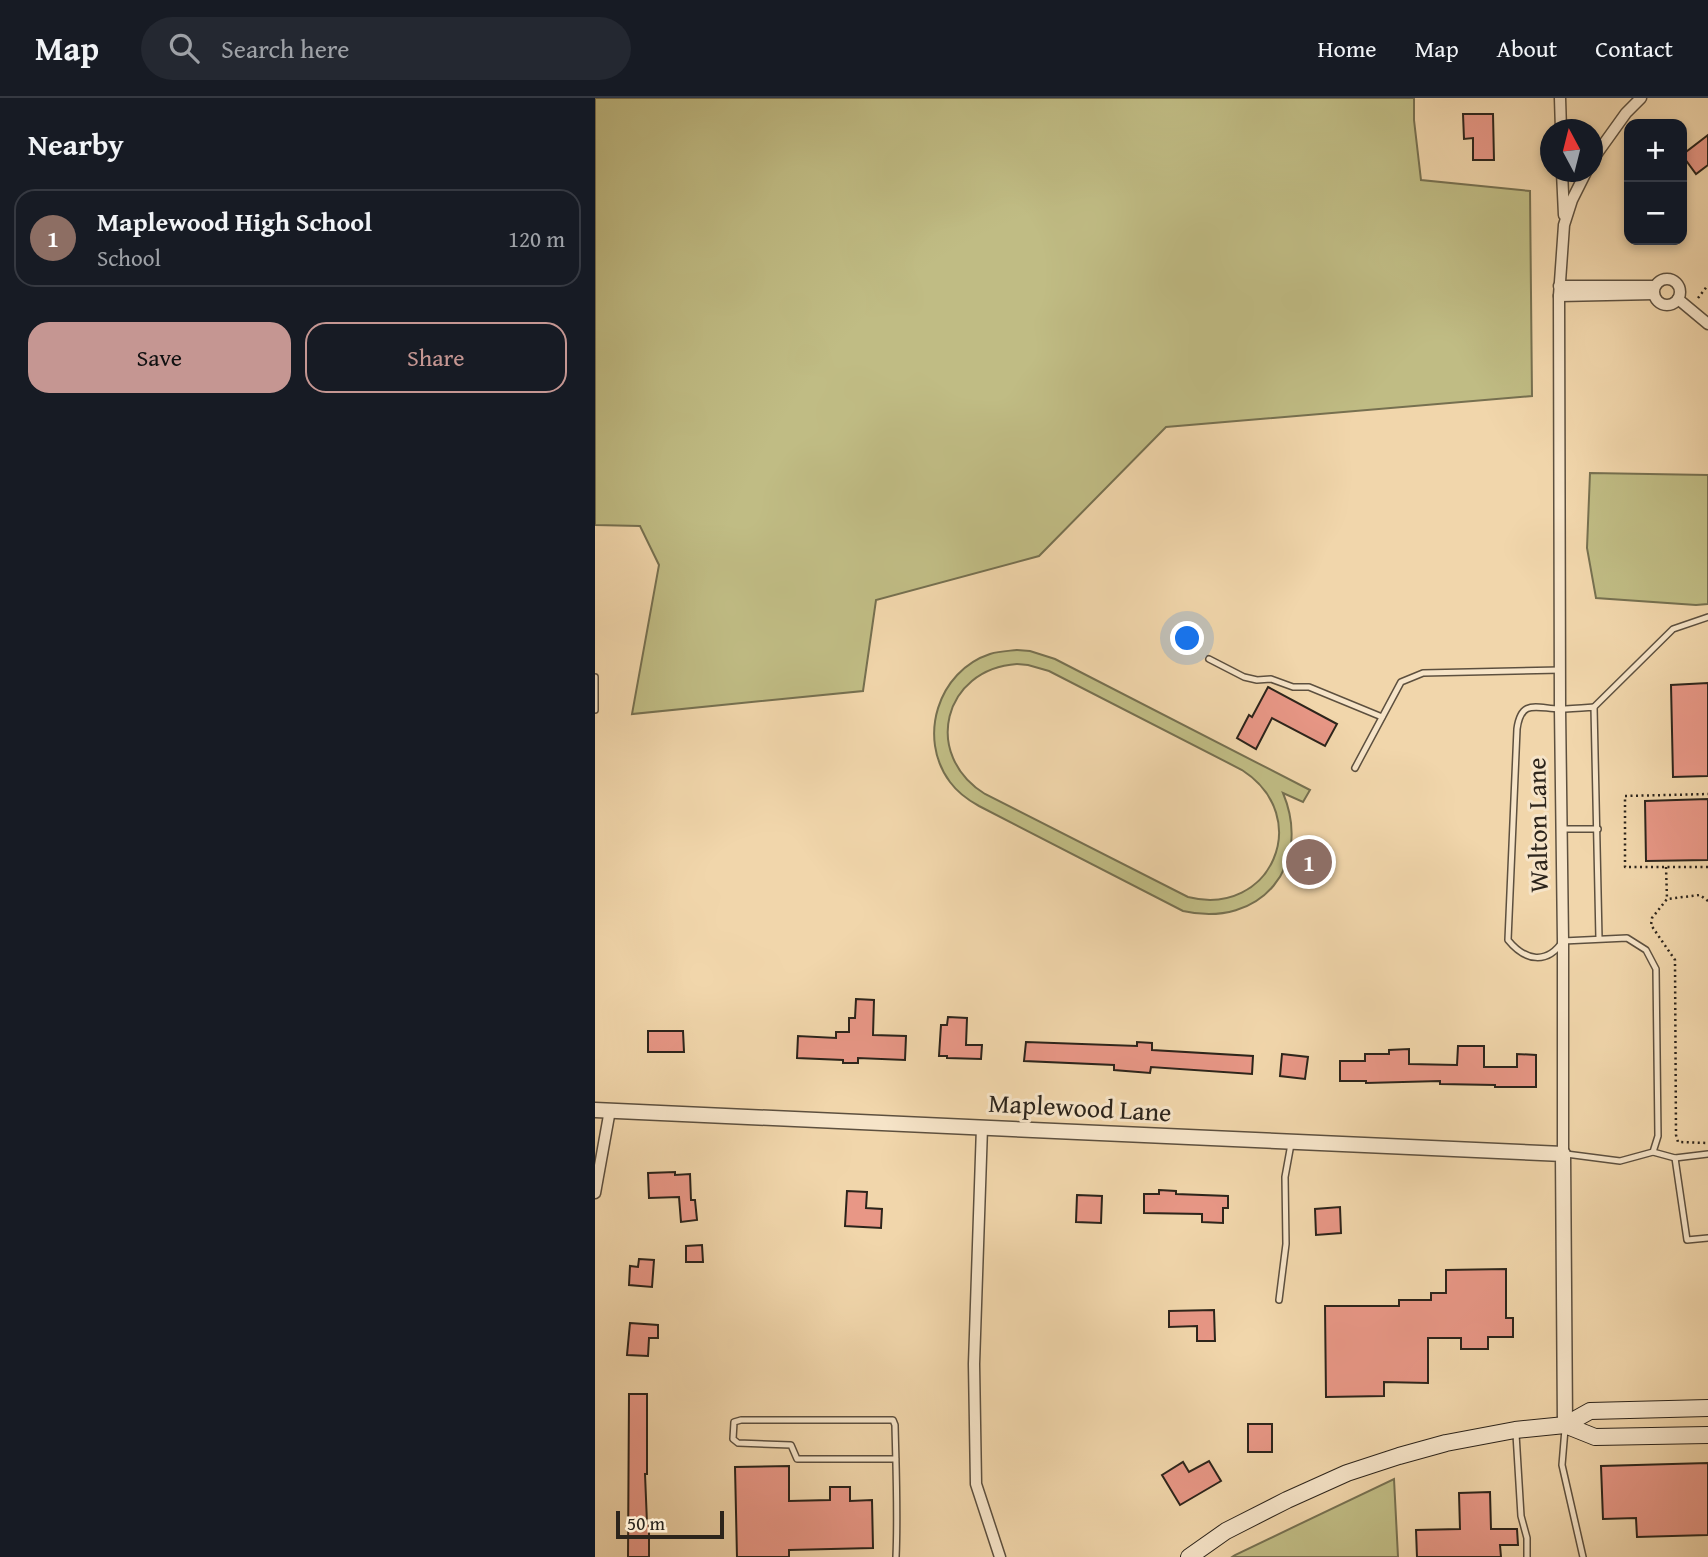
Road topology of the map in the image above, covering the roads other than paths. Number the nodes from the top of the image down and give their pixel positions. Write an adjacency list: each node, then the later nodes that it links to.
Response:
1 (1560, 98): 3 (street)
2 (1641, 98): 4 (street)
3 (1561, 119)
4 (1603, 145)
5 (1562, 182): 7 (street, Walton Lane)
6 (1581, 182): 7 (street, Walton Lane)
7 (1564, 225): 9 (street, Walton Lane)
8 (1654, 290): 9 (street); 10 (street); 10 (street)
9 (1559, 291): 14 (street, Walton Lane)
10 (1678, 299): 11 (street)
11 (1708, 324)
12 (1708, 617): 16 (lane)
13 (1209, 659): 19 (lane)
14 (1561, 670): 17 (street, Walton Lane); 19 (lane)
15 (595, 677): 18 (lane)
16 (1594, 707): 17 (lane); 22 (lane)
17 (1560, 709): 21 (street, Walton Lane); 24 (lane)
18 (595, 710)
19 (1382, 717): 20 (lane)
20 (1355, 768)
21 (1562, 829): 22 (lane); 24 (street, Walton Lane)
22 (1598, 829): 23 (lane)
23 (1599, 939): 24 (lane); 29 (lane)
24 (1563, 942): 30 (street, Walton Lane)
25 (595, 1110): 26 (street, Maplewood Lane)
26 (610, 1110): 27 (street, Maplewood Lane); 33 (street)
27 (982, 1127): 28 (street, Maplewood Lane); 42 (street)
28 (1292, 1141): 30 (street, Maplewood Lane); 35 (lane)
29 (1653, 1152): 30 (lane); 32 (lane)
30 (1563, 1154): 37 (street, Walton Lane)
31 (1708, 1154): 32 (lane)
32 (1675, 1158): 34 (lane)
33 (595, 1193)
34 (1708, 1238)
35 (1279, 1300)
36 (1708, 1408): 37 (main road)
37 (1565, 1426): 38 (main road); 39 (main road); 45 (lane)
38 (1515, 1430): 43 (main road); 44 (lane)
39 (1708, 1435)
40 (896, 1460): 40 (lane); 41 (lane)
41 (896, 1557)
42 (1000, 1557)
43 (1189, 1557)
44 (1527, 1557)
45 (1583, 1557)

